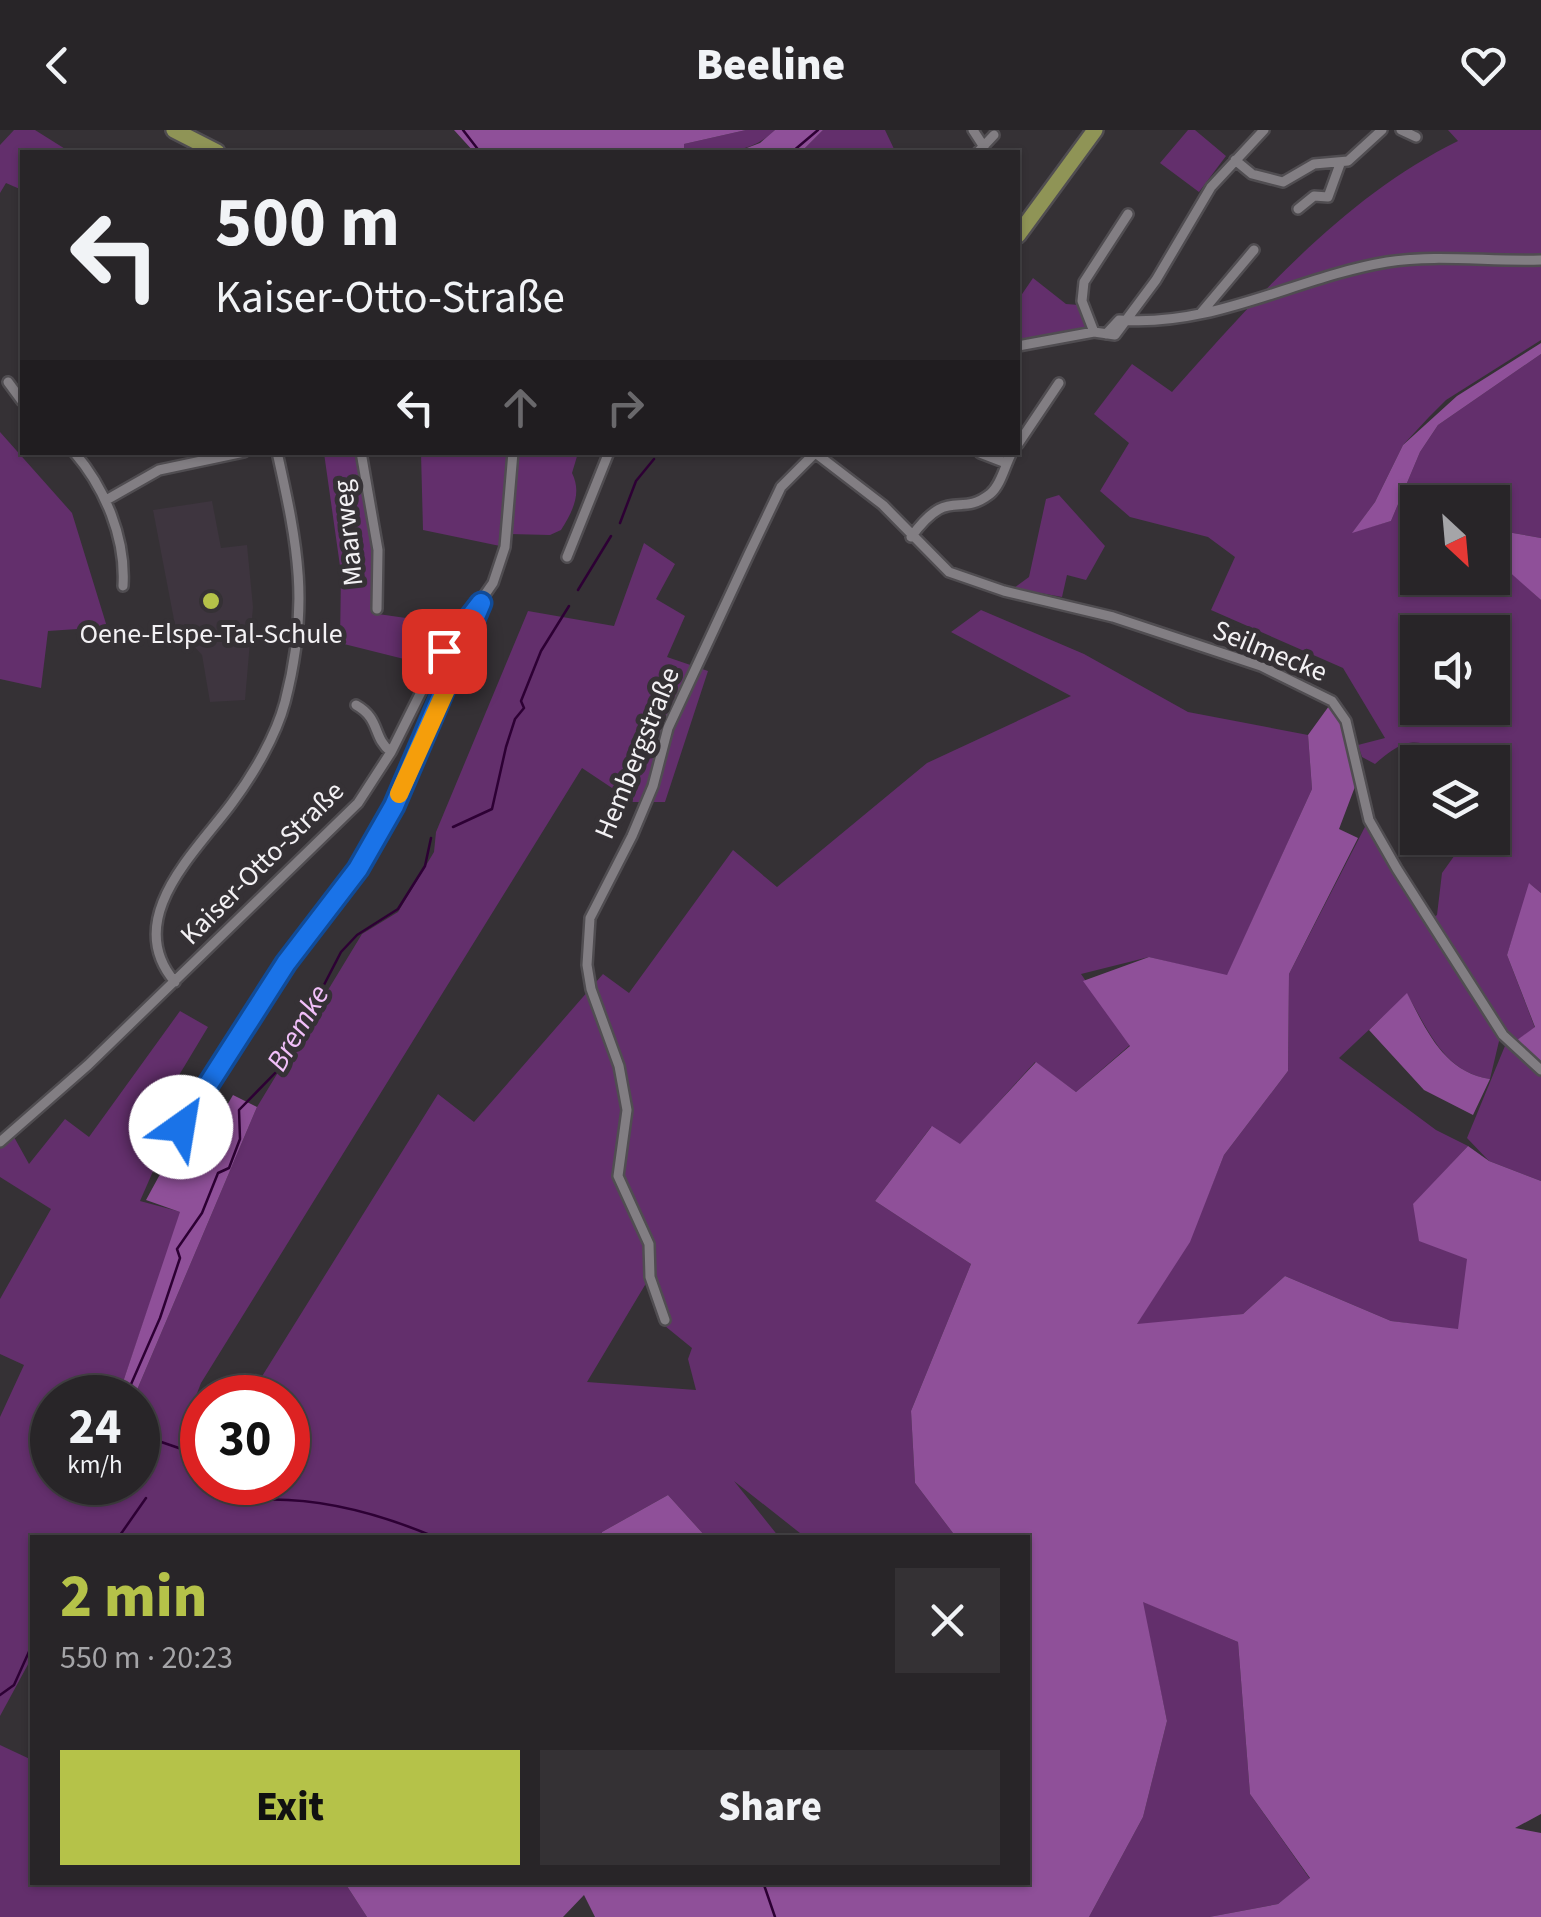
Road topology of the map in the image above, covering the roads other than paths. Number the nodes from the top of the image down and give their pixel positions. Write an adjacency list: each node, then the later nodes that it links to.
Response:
1 (174, 130): 9 (main road)
2 (974, 130): 10 (street)
3 (1095, 130): 17 (main road)
4 (1264, 130): 11 (street)
5 (1382, 130): 12 (street)
6 (1401, 130): 8 (street)
7 (994, 135): 10 (street)
8 (1416, 136)
9 (213, 150)
10 (981, 150)
11 (1234, 160): 12 (street); 21 (street)
12 (1340, 164): 13 (street)
13 (1328, 197): 14 (street); 15 (street)
14 (1298, 209)
15 (1332, 210)
16 (1128, 214): 22 (street)
17 (1020, 232)
18 (1254, 250): 20 (street)
19 (1541, 260): 20 (street)
20 (1201, 313): 21 (street)
21 (1126, 320): 22 (street)
22 (1094, 332): 23 (street)
23 (1020, 346)
24 (8, 382): 26 (street)
25 (1059, 383): 27 (street)
26 (20, 398)
27 (1020, 441)
28 (76, 455): 41 (street)
29 (174, 455): 40 (street)
30 (229, 455): 40 (street)
31 (277, 455): 49 (street)
32 (362, 455): 46 (street, Maarweg)
33 (513, 455): 45 (street, Kaiser-Otto-Straße)
34 (608, 455): 43 (street)
35 (812, 455): 53 (street, Hembergstraße)
36 (817, 455): 42 (street, Seilmecke)
37 (985, 455): 39 (street)
38 (1010, 455): 39 (street)
39 (1006, 463): 42 (street)
40 (179, 465): 41 (street)
41 (108, 499): 44 (street)
42 (911, 537): 50 (street, Seilmecke)
43 (567, 558)
44 (122, 586)
45 (481, 603): 48 (street, Kaiser-Otto-Straße); 51 (street)
46 (377, 609)
47 (356, 705): 48 (street)
48 (391, 752): 49 (street, Kaiser-Otto-Straße)
49 (175, 982): 52 (street, Kaiser-Otto-Straße)
50 (1541, 1070)
51 (181, 1127)
52 (0, 1142)
53 (665, 1320)

